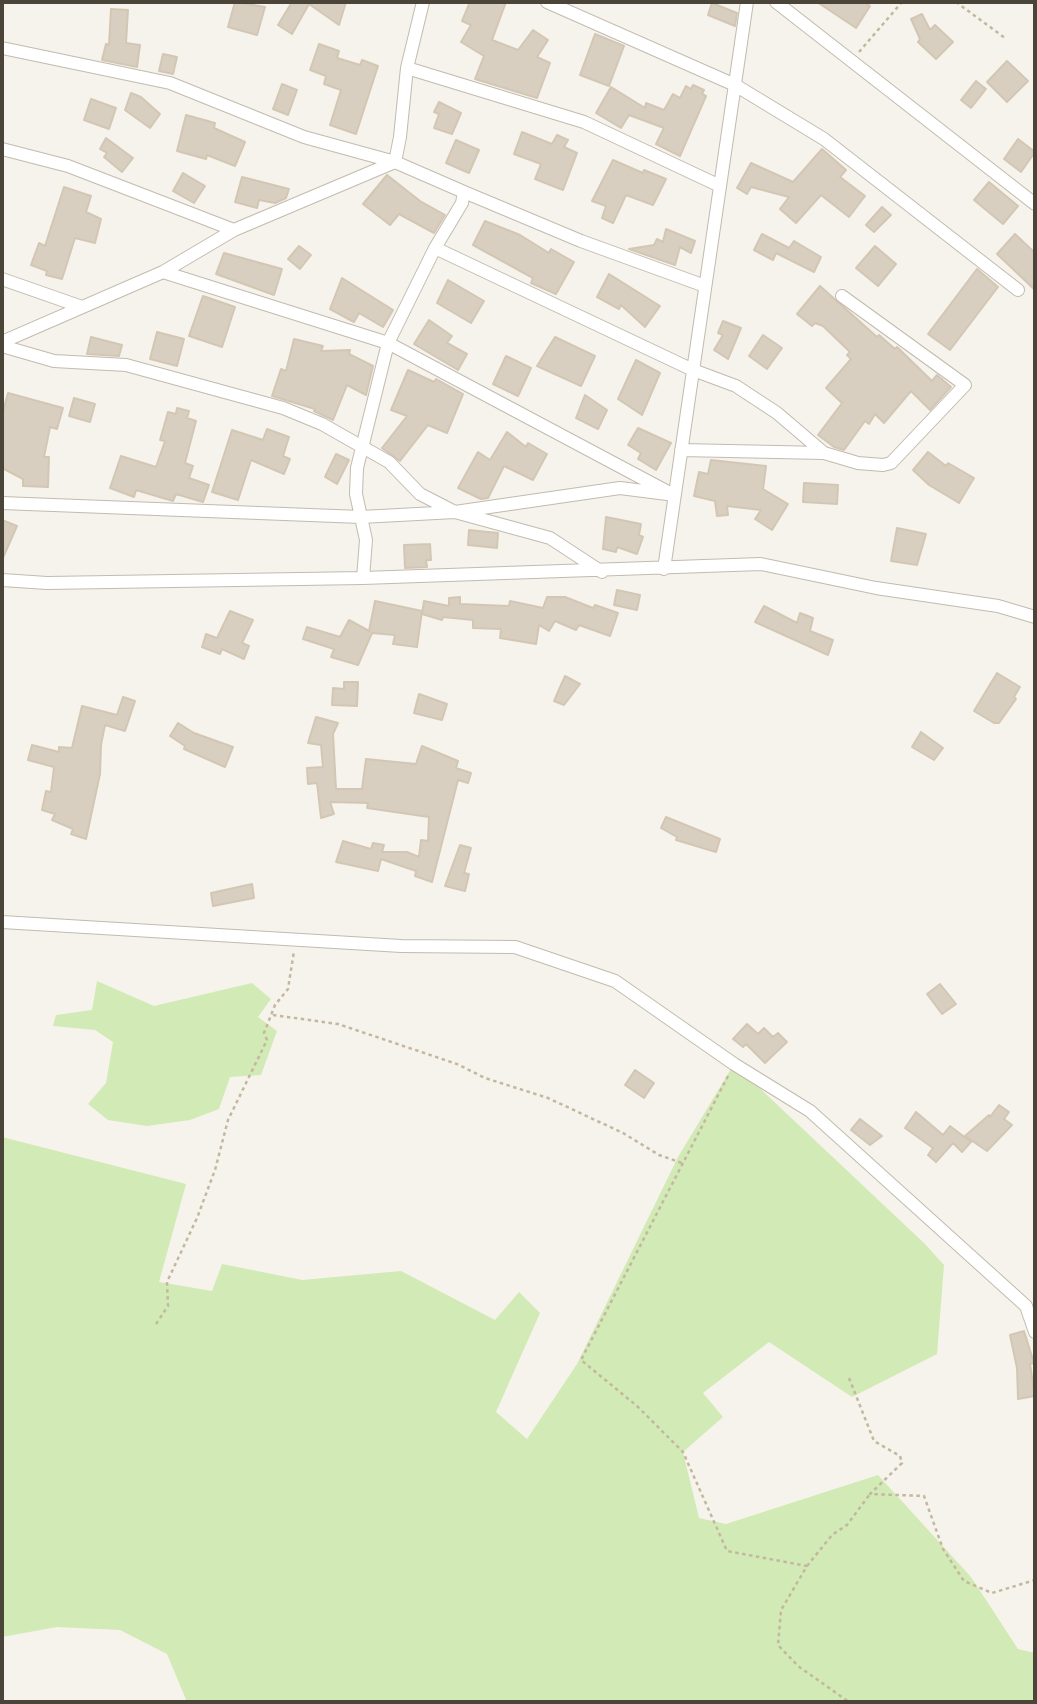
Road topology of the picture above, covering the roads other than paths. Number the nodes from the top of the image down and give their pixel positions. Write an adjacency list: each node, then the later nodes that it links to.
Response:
1 (423, 2): 6 (street)
2 (547, 2): 7 (street)
3 (747, 2): 7 (street)
4 (776, 2): 12 (street)
5 (2, 48): 9 (street)
6 (407, 68): 9 (street); 10 (street)
7 (735, 85): 10 (street); 18 (street)
8 (2, 149): 13 (street)
9 (395, 162): 11 (street); 13 (street)
10 (720, 186): 17 (street)
11 (464, 192): 14 (street); 17 (street)
12 (1035, 204)
13 (234, 230): 15 (street)
14 (435, 248): 21 (street); 23 (street)
15 (163, 272): 20 (street); 21 (street)
16 (2, 279): 20 (street)
17 (705, 286): 23 (street)
18 (1018, 290)
19 (842, 296): 26 (street)
20 (82, 307): 22 (street)
21 (388, 342): 24 (street); 27 (street)
22 (2, 344): 24 (street)
23 (693, 370): 25 (street); 26 (street)
24 (364, 448): 29 (street); 30 (street)
25 (681, 450): 26 (street); 27 (street)
26 (824, 453)
27 (674, 495): 29 (street); 31 (street)
28 (2, 503): 30 (street)
29 (455, 512): 30 (street); 32 (street)
30 (361, 517): 33 (street)
31 (664, 569): 32 (street); 35 (street)
32 (602, 572): 33 (street)
33 (363, 578): 34 (street)
34 (2, 580)
35 (1035, 617)
36 (2, 922): 37 (street)
37 (1035, 1332)

